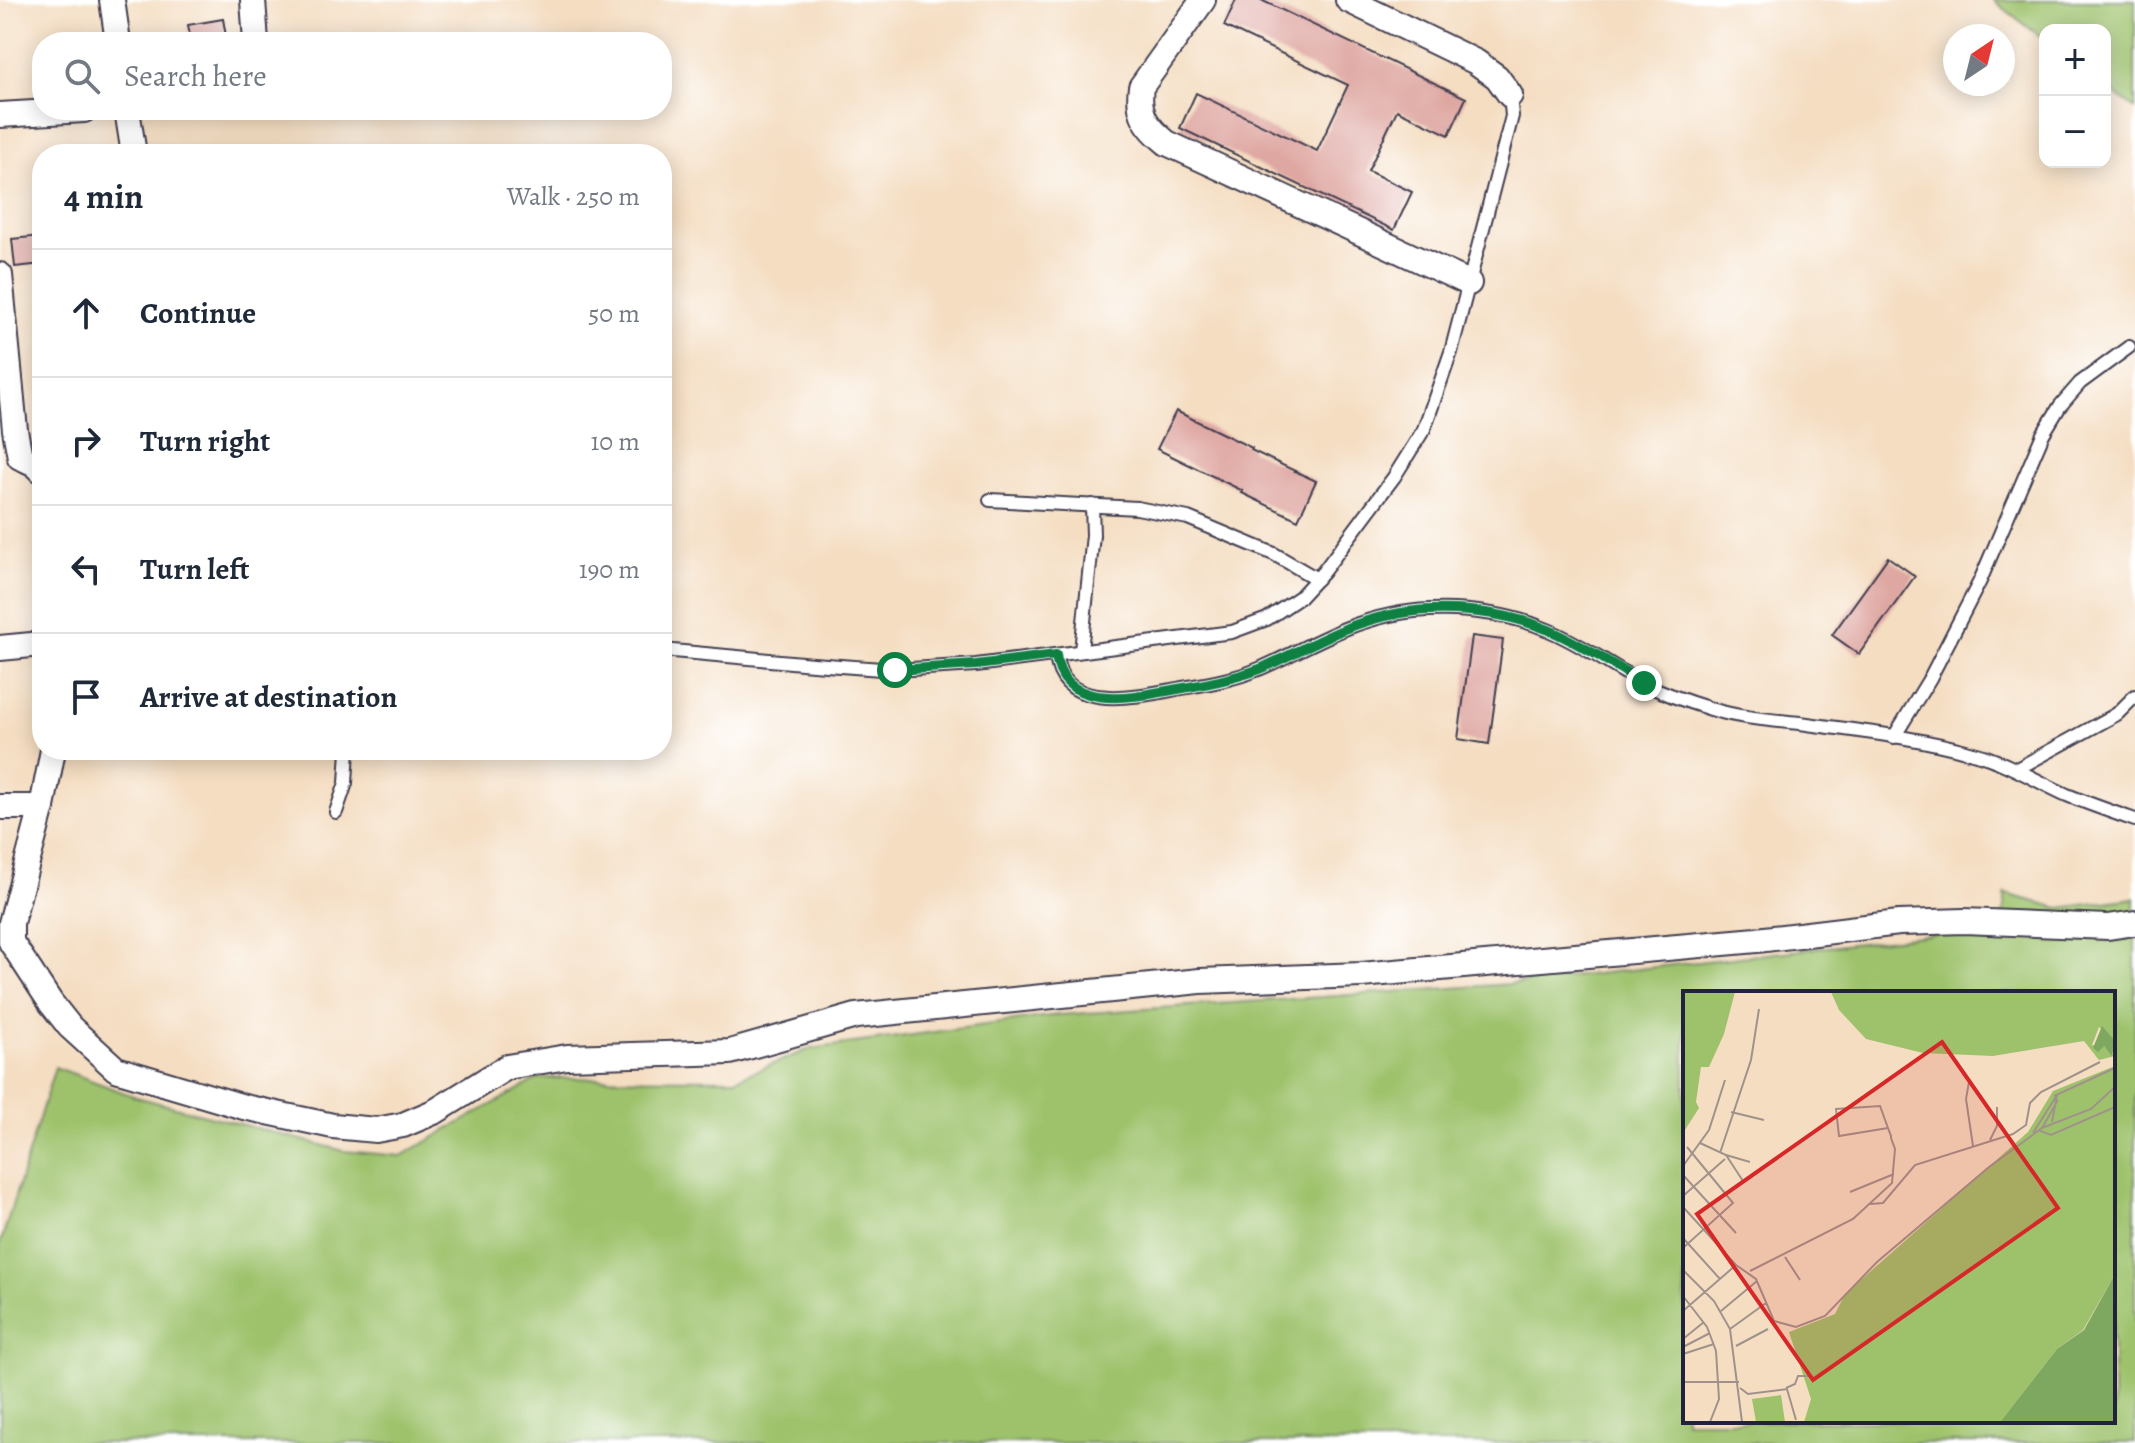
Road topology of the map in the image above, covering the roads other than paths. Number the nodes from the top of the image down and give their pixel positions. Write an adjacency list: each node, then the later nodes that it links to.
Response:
1 (112, 0): 5 (street)
2 (253, 0): 6 (street)
3 (1203, 0): 13 (street)
4 (1348, 0): 7 (street)
5 (117, 32)
6 (255, 32)
7 (1510, 95): 13 (lane)
8 (32, 113): 9 (street)
9 (0, 115)
10 (129, 120): 11 (street)
11 (132, 144)
12 (0, 275): 15 (street)
13 (1469, 283): 19 (lane)
14 (2129, 347): 26 (lane)
15 (10, 459): 16 (street)
16 (32, 463)
17 (990, 500): 18 (lane)
18 (1092, 505): 19 (lane); 23 (lane)
19 (1317, 579): 23 (lane)
20 (32, 645): 21 (street)
21 (0, 648)
22 (672, 651): 24 (lane)
23 (1081, 651): 24 (lane)
24 (1056, 655): 26 (lane)
25 (2135, 696): 29 (lane)
26 (1894, 737): 29 (lane)
27 (51, 760): 31 (street)
28 (347, 760): 32 (lane)
29 (2017, 769): 33 (lane)
30 (0, 807): 31 (street)
31 (42, 807): 34 (street)
32 (336, 812)
33 (2135, 820)
34 (2135, 923)

